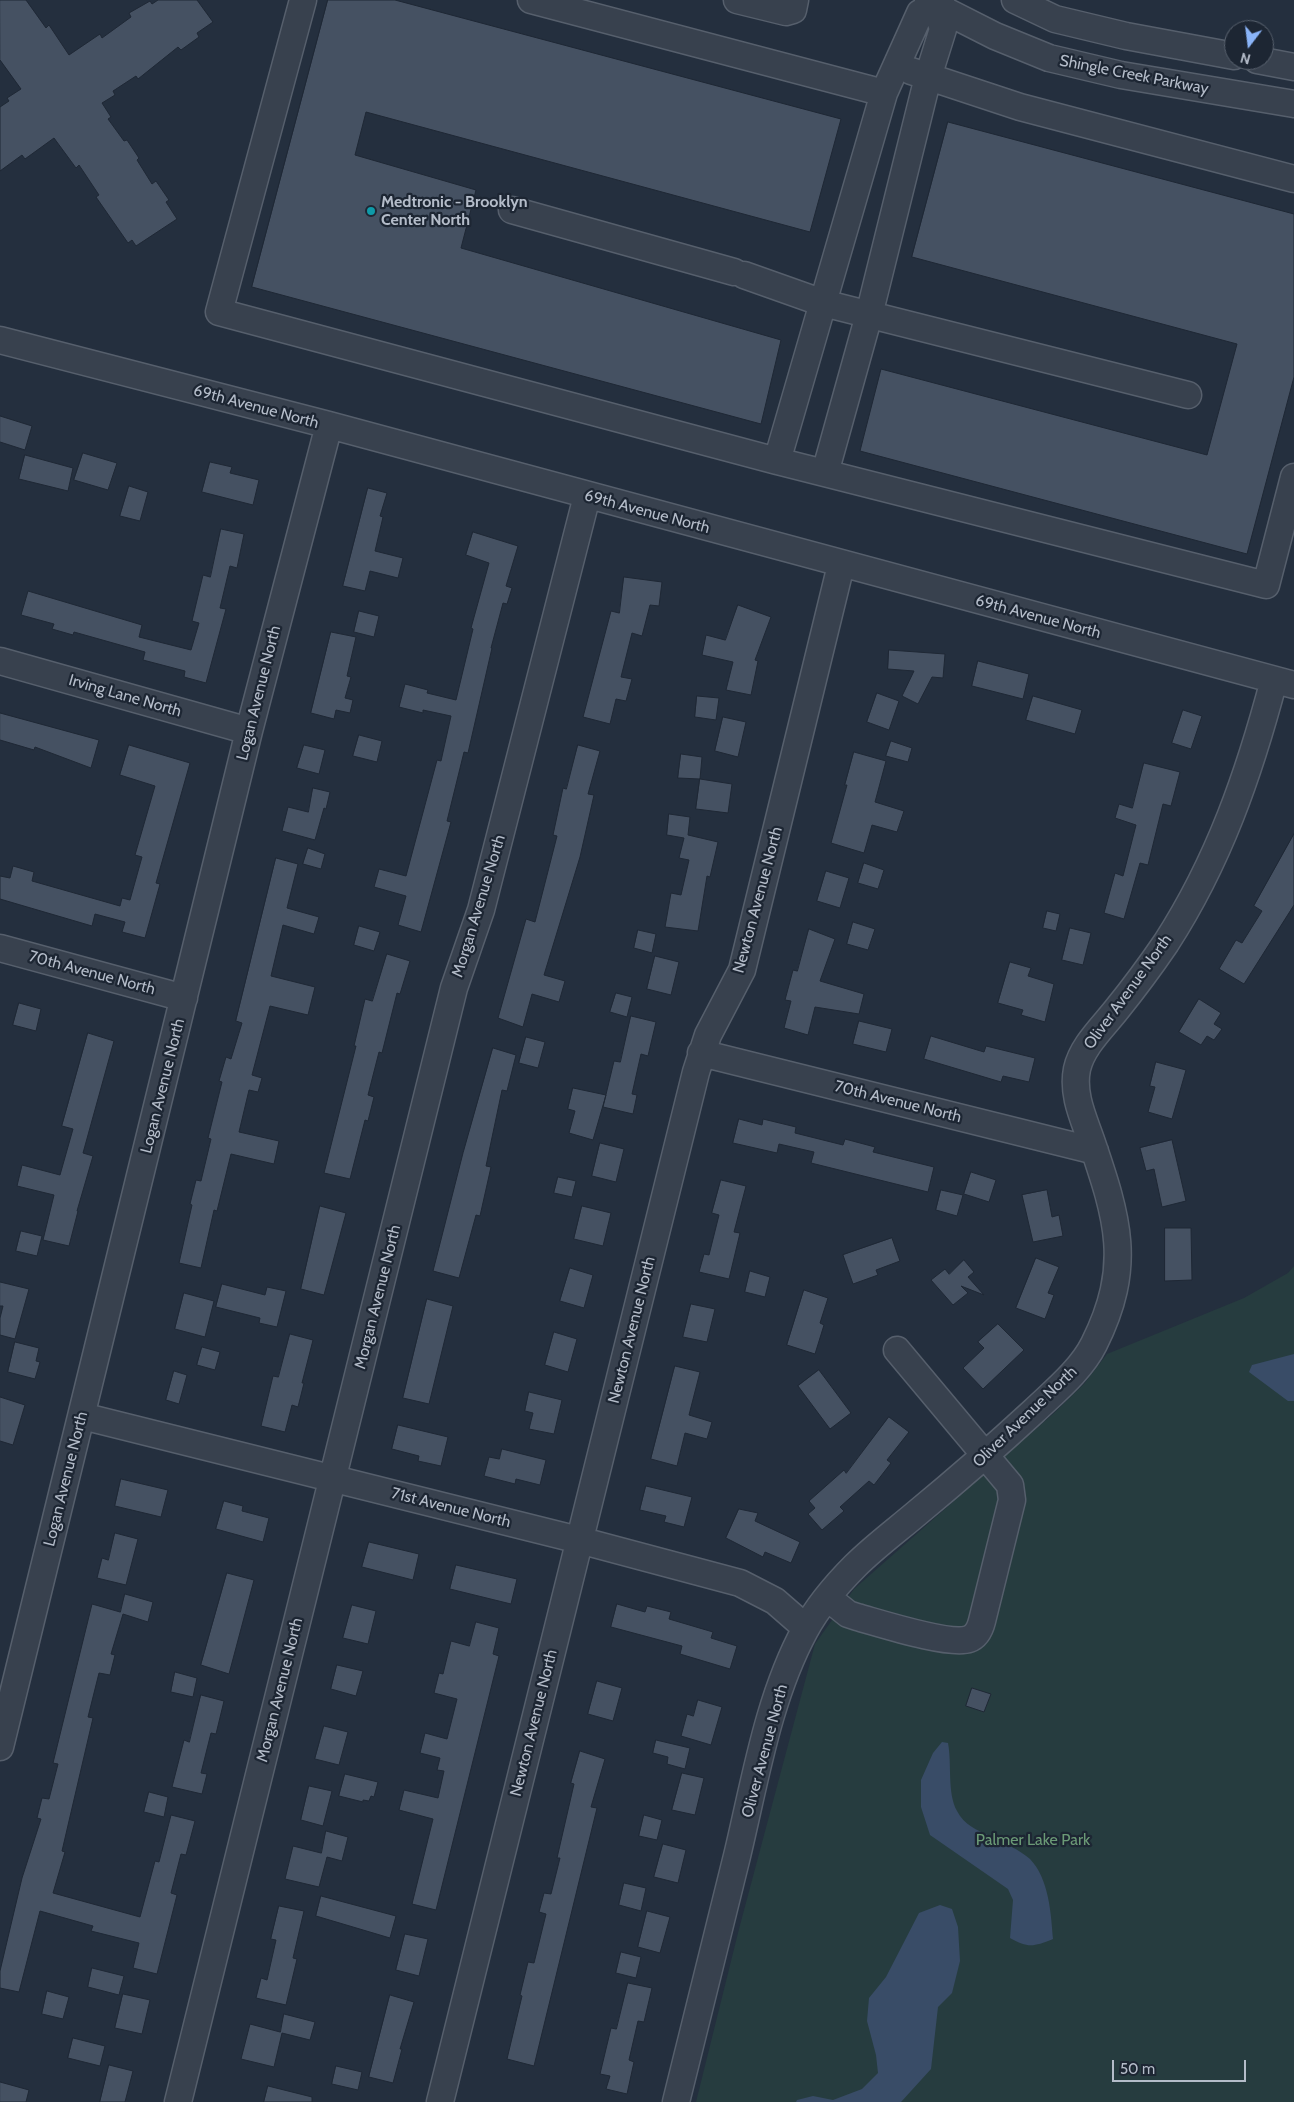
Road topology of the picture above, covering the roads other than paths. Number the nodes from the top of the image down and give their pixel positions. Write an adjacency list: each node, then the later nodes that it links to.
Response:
1 (303, 0): 21 (street)
2 (531, 0): 12 (street)
3 (737, 0): 4 (street)
4 (794, 0)
5 (1016, 0): 7 (street)
6 (934, 2): 9 (street); 11 (street); 13 (street, Shingle Creek Parkway)
7 (1224, 54)
8 (1274, 63): 10 (street)
9 (896, 66): 11 (street); 12 (street)
10 (1294, 67)
11 (928, 77): 14 (street); 17 (street)
12 (884, 93): 16 (street)
13 (1294, 104)
14 (1294, 179)
15 (512, 210): 16 (street)
16 (823, 303): 17 (street); 21 (street)
17 (869, 314): 19 (street); 22 (street)
18 (0, 340): 20 (street, 69th Avenue North)
19 (1188, 395)
20 (328, 426): 24 (street, 69th Avenue North); 28 (street, Logan Avenue North)
21 (777, 461): 22 (street)
22 (825, 473): 23 (street)
23 (1294, 477)
24 (587, 496): 25 (street, 69th Avenue North); 36 (street, Morgan Avenue North)
25 (841, 565): 27 (street, 69th Avenue North); 31 (street, Newton Avenue North)
26 (0, 661): 28 (street, Irving Lane North)
27 (1284, 683): 32 (street, Oliver Avenue North)
28 (249, 730): 30 (street, Logan Avenue North)
29 (0, 948): 30 (street, 70th Avenue North)
30 (184, 998): 34 (street, Logan Avenue North)
31 (702, 1053): 32 (street, 70th Avenue North); 37 (street, Newton Avenue North)
32 (1095, 1151): 35 (street, Oliver Avenue North)
33 (897, 1350): 35 (street)
34 (82, 1416): 36 (street, 71st Avenue North); 40 (street, Logan Avenue North)
35 (986, 1455): 38 (street, Oliver Avenue North); 38 (street)
36 (332, 1479): 37 (street, 71st Avenue North); 41 (street, Morgan Avenue North)
37 (579, 1540): 39 (street, 71st Avenue North); 42 (street, Newton Avenue North)
38 (828, 1598): 39 (street, Oliver Avenue North)
39 (806, 1628): 43 (street, Oliver Avenue North)
40 (0, 1747)
41 (178, 2102)
42 (440, 2102)
43 (676, 2102)

